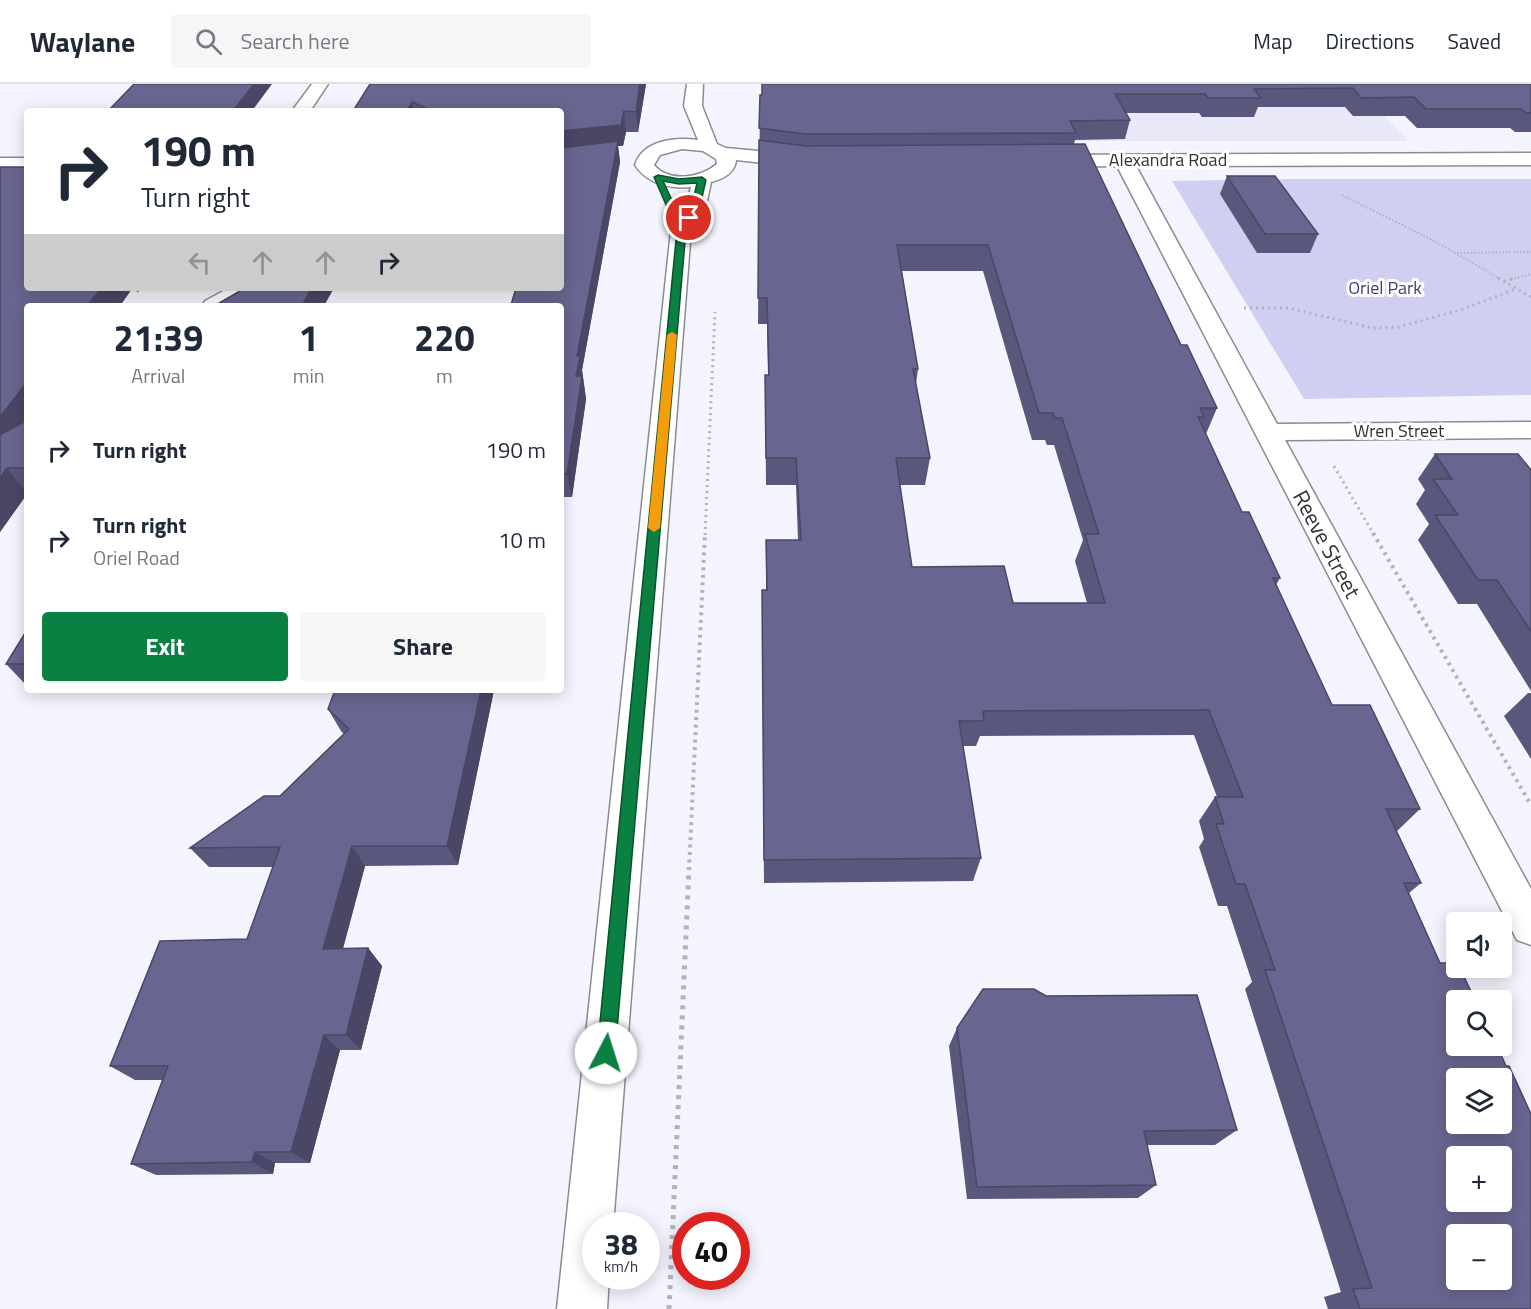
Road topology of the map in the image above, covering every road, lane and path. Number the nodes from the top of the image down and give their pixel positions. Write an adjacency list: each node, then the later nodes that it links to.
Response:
1 (320, 84): 4 (street)
2 (695, 84): 3 (street)
3 (693, 106): 5 (street); 6 (street)
4 (303, 108)
5 (670, 137): 6 (street); 13 (street)
6 (718, 158): 10 (street); 14 (street)
7 (1531, 159): 8 (street, Alexandra Road)
8 (1123, 160): 9 (street, Alexandra Road); 28 (street, Reeve Street)
9 (1029, 161)
10 (810, 162)
11 (0, 164): 12 (street)
12 (24, 164)
13 (641, 167): 14 (street); 16 (street)
14 (702, 180): 16 (street)
15 (1342, 196): 18 (path)
16 (674, 214): 32 (street)
17 (1531, 252): 18 (path)
18 (1456, 253): 20 (path)
19 (1531, 274): 20 (path)
20 (1503, 281): 21 (path)
21 (1517, 289): 23 (path); 26 (path)
22 (240, 291): 25 (street)
23 (1531, 297)
24 (716, 301): 33 (path)
25 (218, 303)
26 (1244, 308)
27 (1531, 430): 28 (street, Wren Street)
28 (1268, 432): 31 (street, Reeve Street)
29 (1328, 456): 30 (path)
30 (1531, 805)
31 (1531, 927)
32 (582, 1309)
33 (669, 1309)

